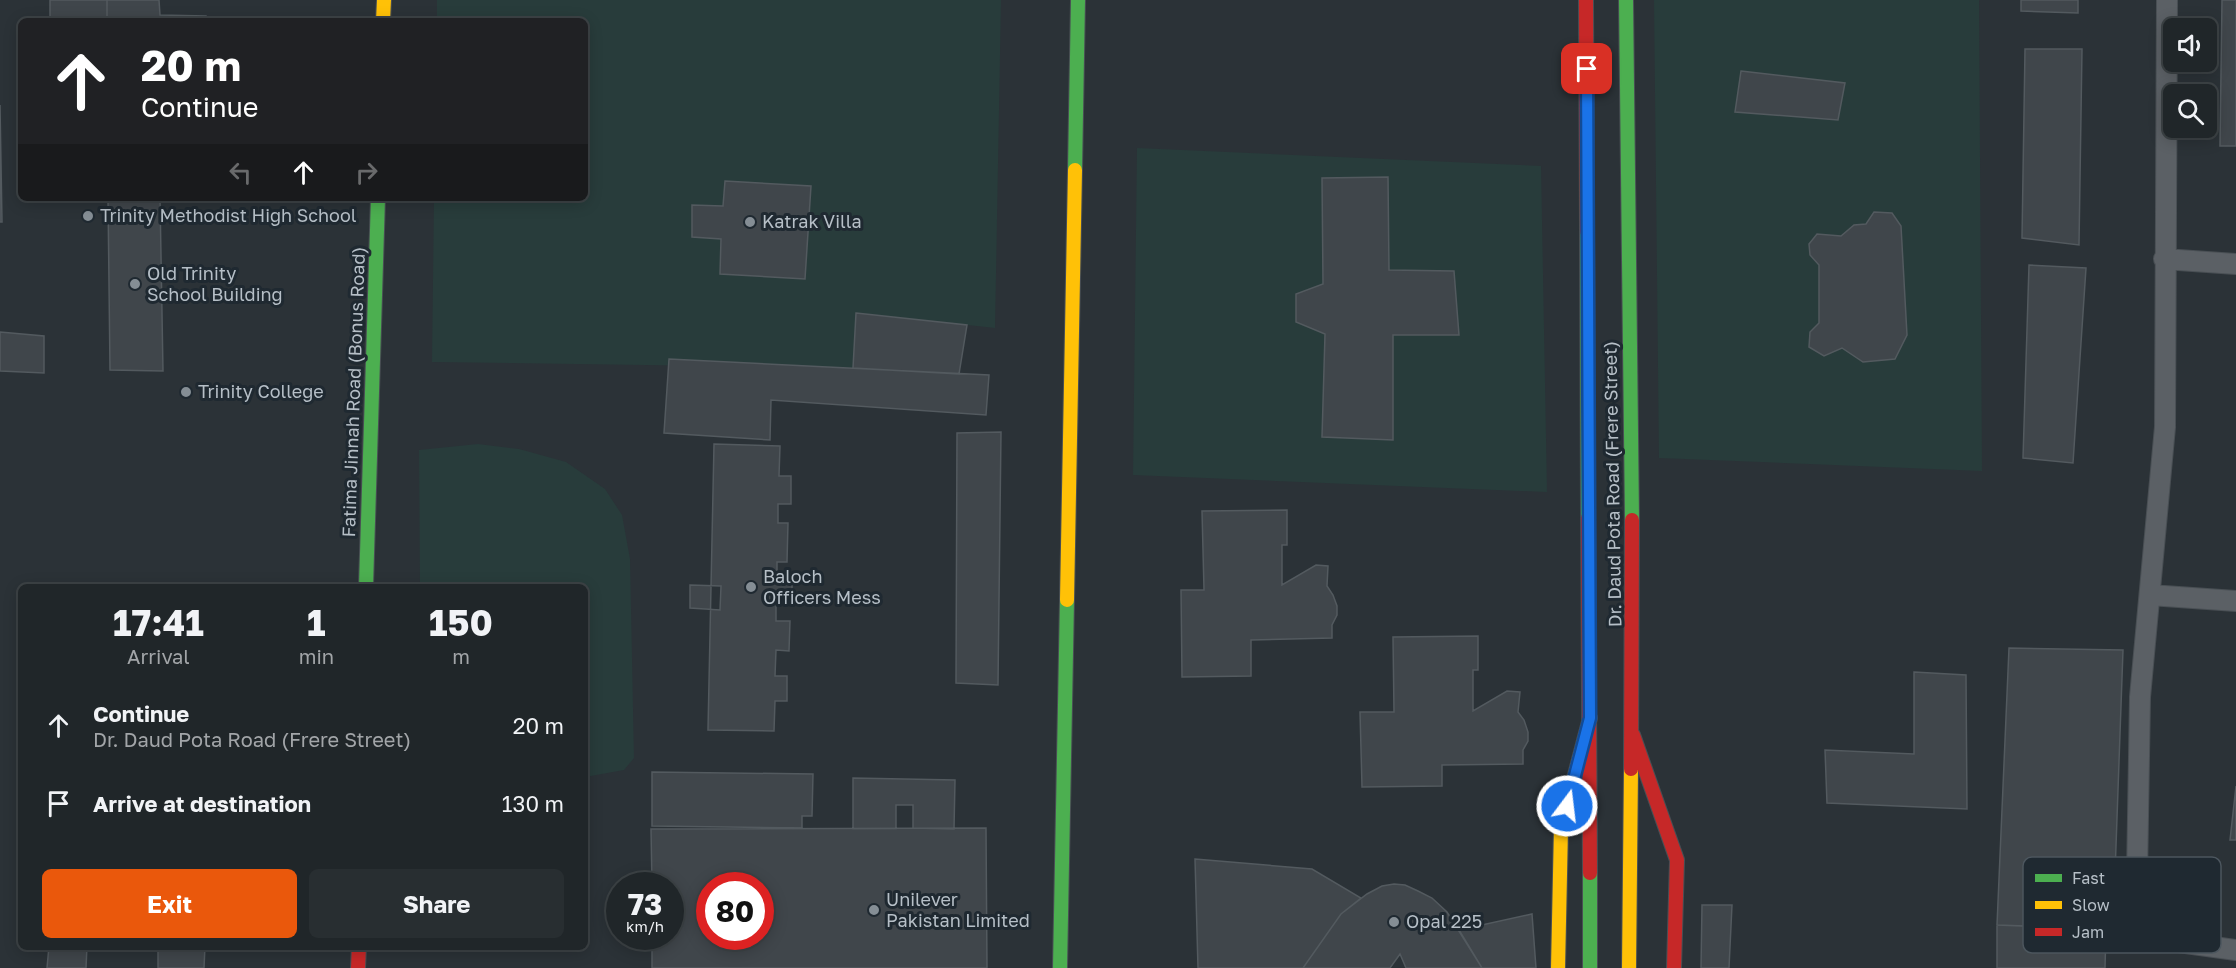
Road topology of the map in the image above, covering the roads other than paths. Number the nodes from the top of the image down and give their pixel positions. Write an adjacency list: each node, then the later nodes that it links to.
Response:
1 (384, 0): 6 (main road)
2 (1078, 0): 20 (main road)
3 (1586, 0): 13 (main road, Dr. Daud Pota Road (Frere Street))
4 (1626, 0): 14 (main road, Dr. Daud Pota Road (Frere Street))
5 (2167, 0): 8 (lane)
6 (383, 18)
7 (378, 201): 10 (main road, Fatima Jinnah Road (Bonus Road))
8 (2164, 259): 9 (lane); 11 (lane)
9 (2236, 264)
10 (366, 584)
11 (2150, 595): 12 (lane); 15 (lane)
12 (2236, 601)
13 (1590, 718): 21 (main road); 22 (main road, Dr. Daud Pota Road (Frere Street))
14 (1633, 735): 23 (main road, Dr. Daud Pota Road (Frere Street)); 24 (main road)
15 (2137, 857)
16 (2221, 948): 18 (lane)
17 (359, 950): 19 (main road)
18 (2236, 950)
19 (358, 968)
20 (1060, 968)
21 (1558, 968)
22 (1590, 968)
23 (1629, 968)
24 (1674, 968)

